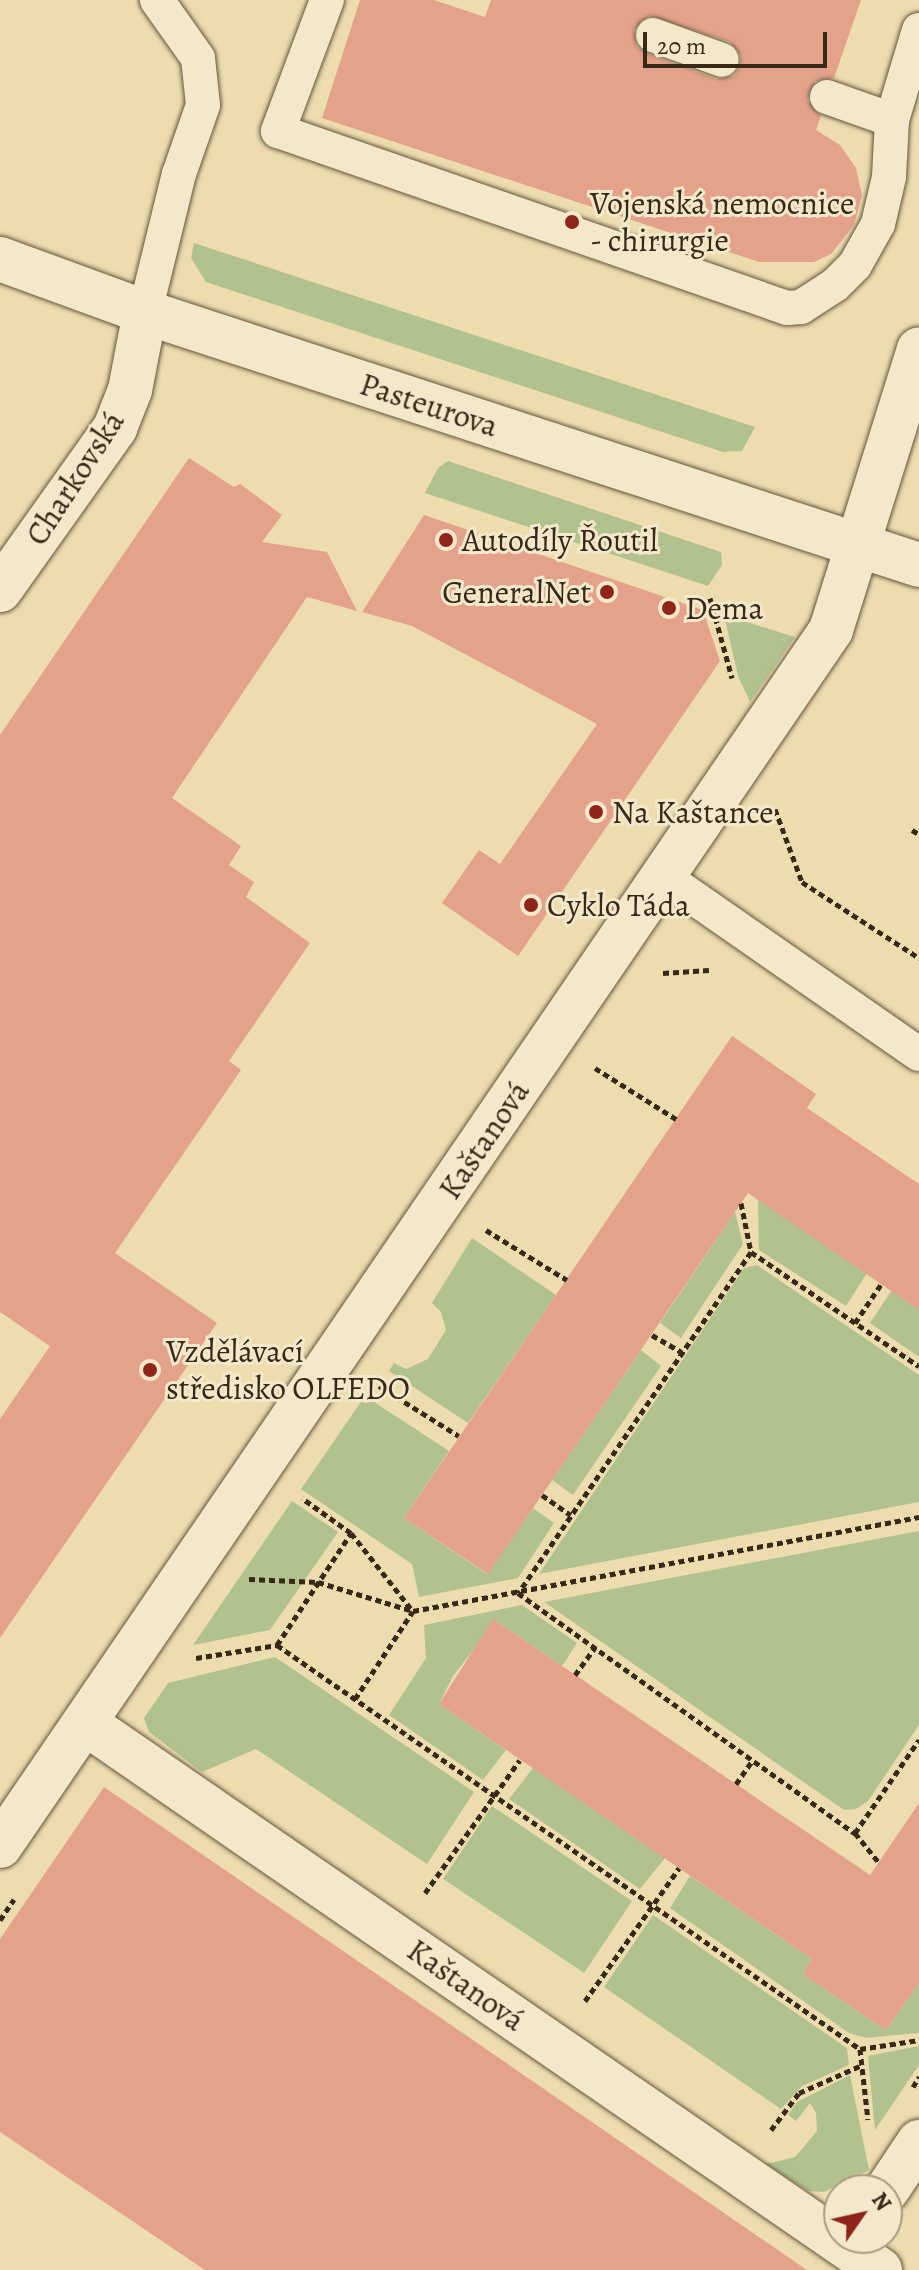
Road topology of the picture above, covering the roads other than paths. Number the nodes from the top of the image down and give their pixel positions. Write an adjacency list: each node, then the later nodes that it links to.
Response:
1 (157, 0): 9 (lane)
2 (327, 0): 7 (lane)
3 (919, 30): 7 (lane)
4 (653, 35): 5 (lane)
5 (722, 60)
6 (827, 97): 7 (lane)
7 (892, 120)
8 (0, 259): 9 (street, Pasteurova)
9 (145, 312): 11 (street, Pasteurova); 13 (street, Charkovská)
10 (919, 350): 11 (street)
11 (861, 545): 12 (street, Pasteurova); 14 (street, Kaštanová)
12 (919, 565)
13 (0, 590)
14 (664, 877): 15 (lane); 16 (street, Kaštanová)
15 (919, 1054)
16 (85, 1723): 17 (street, Kaštanová); 20 (street, Kaštanová)
17 (1, 1843)
18 (919, 2142): 19 (street)
19 (898, 2174)
20 (823, 2228)

